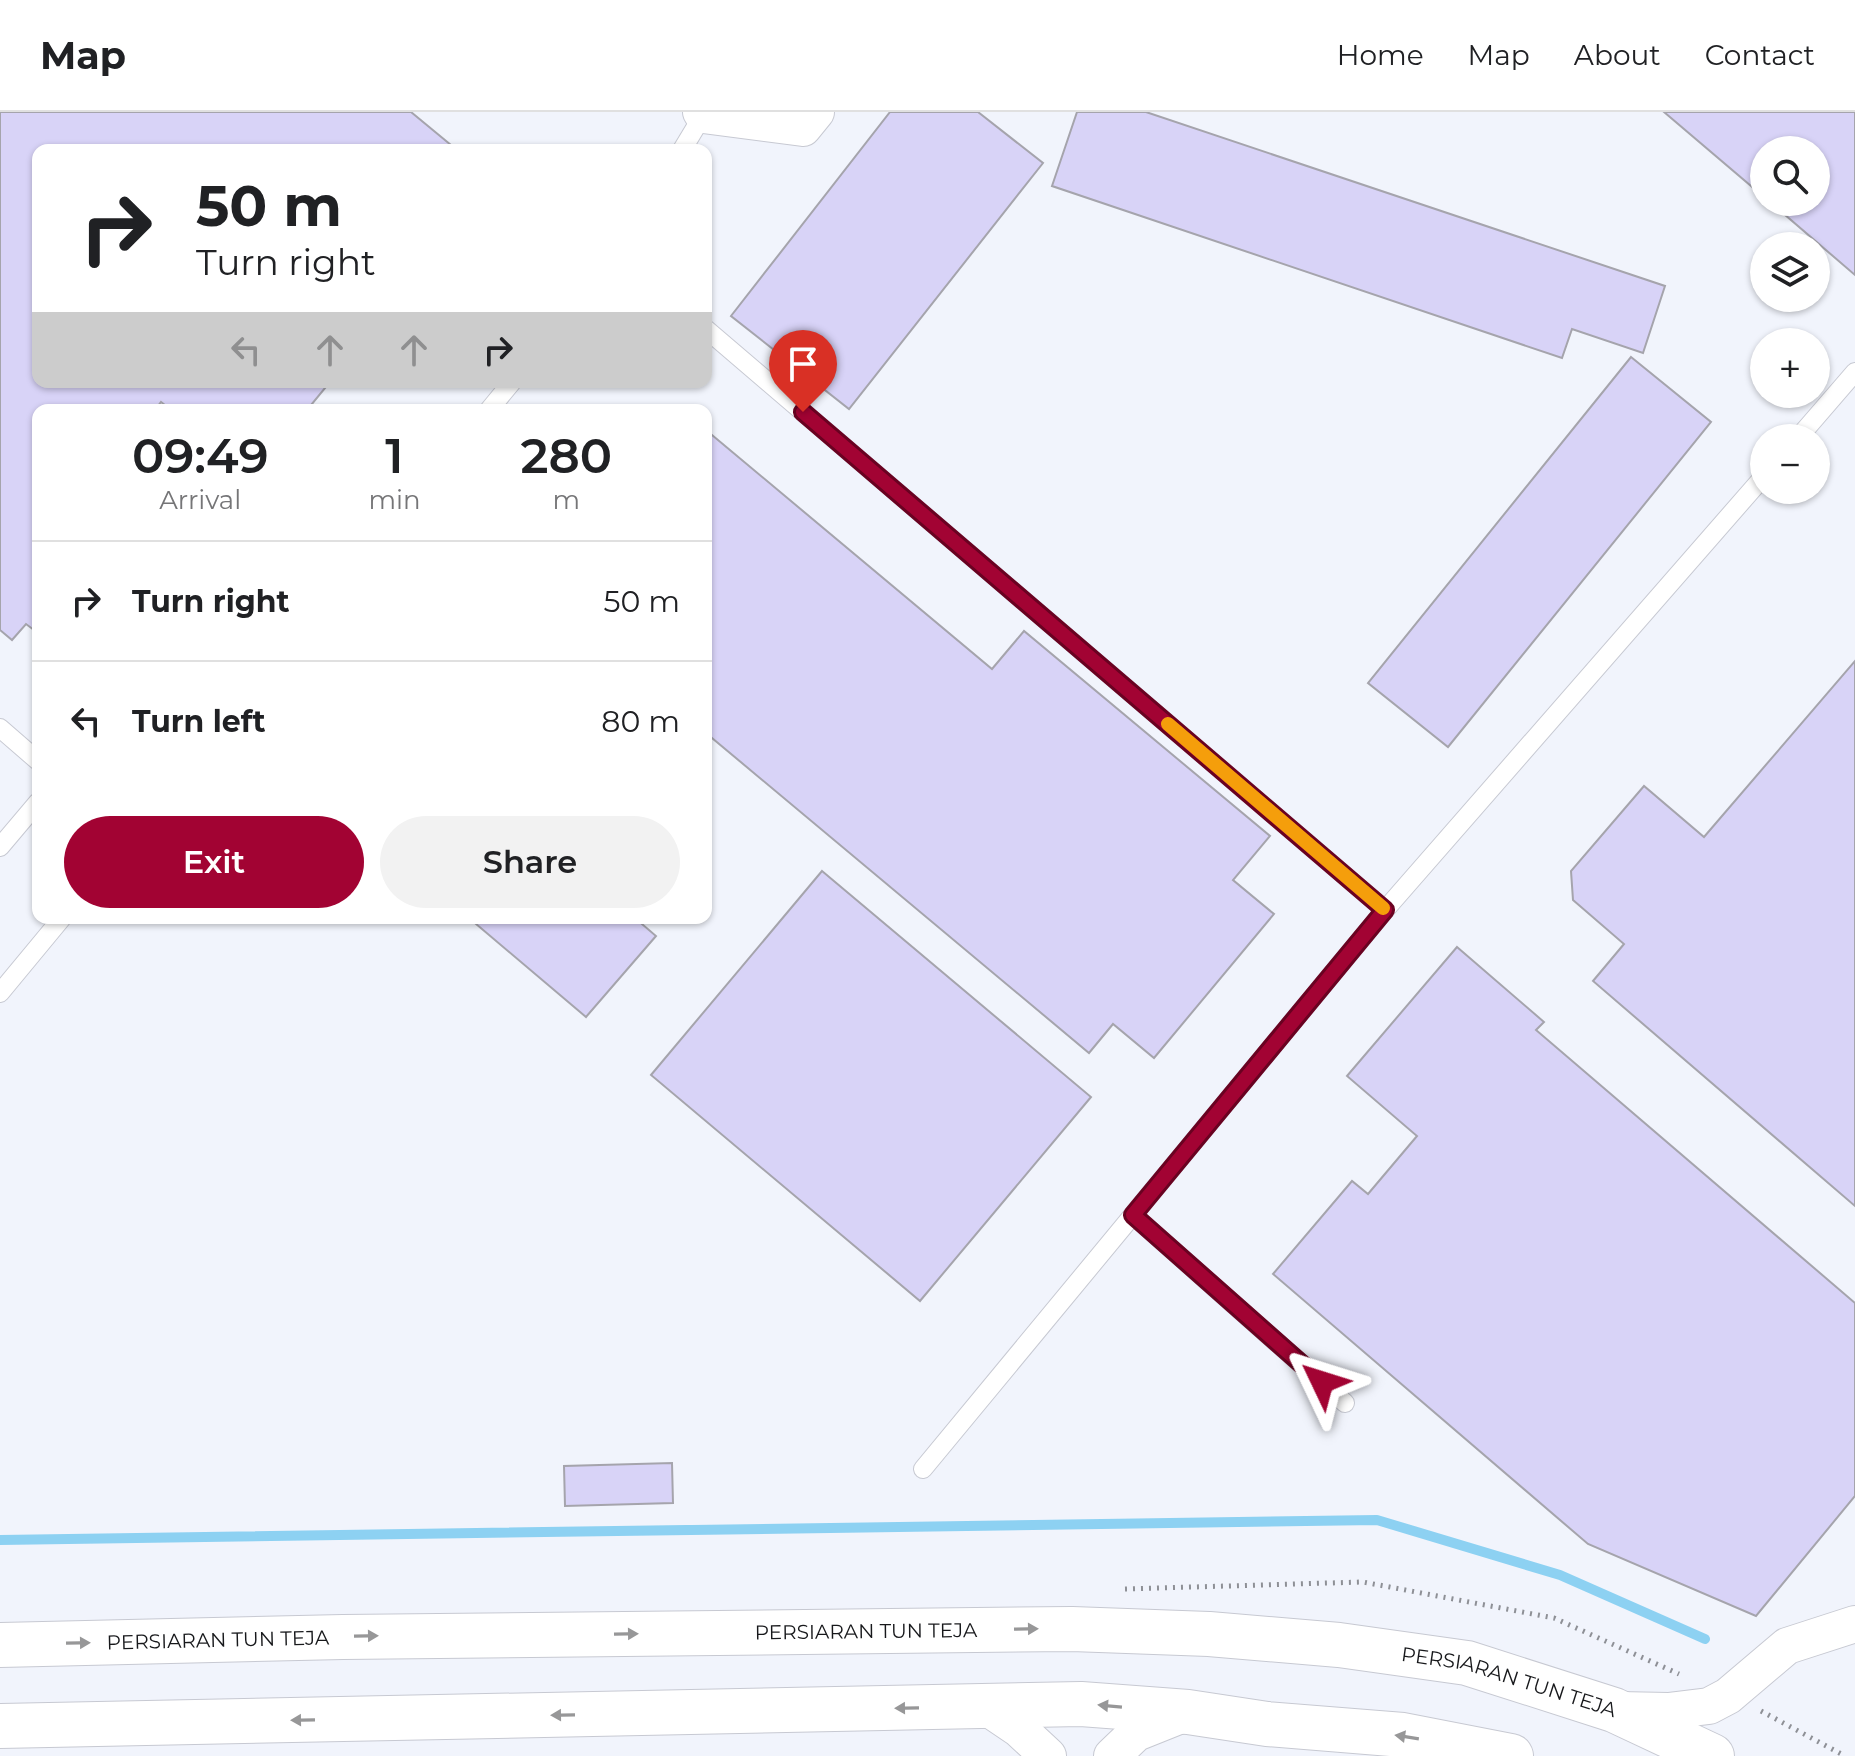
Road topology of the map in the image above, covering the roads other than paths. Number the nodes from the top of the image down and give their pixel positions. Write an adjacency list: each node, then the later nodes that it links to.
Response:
1 (816, 112): 2 (street)
2 (702, 113): 3 (lane)
3 (685, 144)
4 (712, 334): 14 (lane)
5 (1855, 372): 8 (lane)
6 (507, 388): 7 (lane)
7 (494, 404)
8 (1810, 424)
9 (1750, 492): 14 (lane)
10 (0, 728): 11 (lane)
11 (32, 756)
12 (32, 814): 13 (lane)
13 (0, 847)
14 (1385, 910): 17 (lane)
15 (57, 924): 16 (lane)
16 (0, 993)
17 (1133, 1215): 18 (lane); 19 (lane)
18 (1345, 1403)
19 (923, 1469)
20 (1855, 1624): 23 (street)
21 (0, 1645): 23 (main road, PERSIARAN TUN TEJA, one-way to 23)
22 (985, 1706): 24 (main road, one-way to 22); 25 (main road, one-way to 25); 26 (street)
23 (1614, 1710): 29 (main road, PERSIARAN TUN TEJA)
24 (1188, 1712): 27 (street); 28 (main road, one-way to 24)
25 (0, 1726)
26 (1048, 1756)
27 (1112, 1756)
28 (1511, 1756)
29 (1712, 1756)

